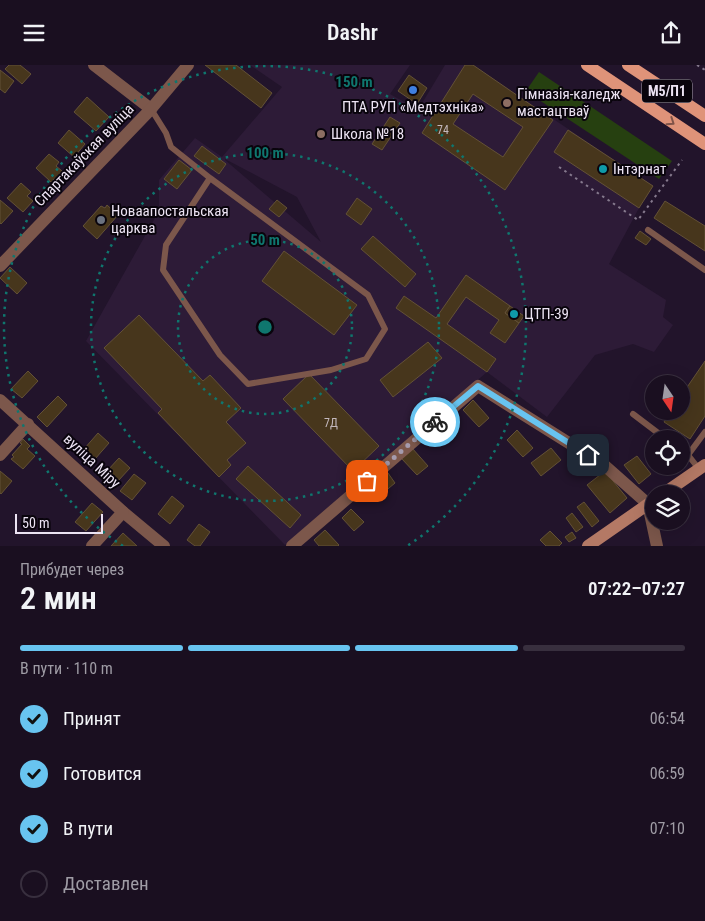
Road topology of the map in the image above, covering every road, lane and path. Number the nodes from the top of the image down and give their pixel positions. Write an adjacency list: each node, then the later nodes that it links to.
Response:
1 (94, 65): 7 (street)
2 (188, 65): 7 (street, Спартакаўская вуліца)
3 (587, 65): 9 (main road, М5/П1, one-way to 9)
4 (628, 65): 8 (main road, М5/П1)
5 (697, 65): 6 (path)
6 (705, 70)
7 (151, 109): 12 (lane); 14 (street, Спартакаўская вуліца)
8 (705, 117)
9 (705, 144)
10 (682, 160): 11 (path)
11 (560, 167)
12 (210, 178): 12 (lane)
13 (648, 231): 15 (lane)
14 (0, 266)
15 (705, 270)
16 (0, 400): 18 (street, вуліца Міру)
17 (633, 415): 19 (lane)
18 (28, 425): 22 (street); 28 (street, вуліца Міру)
19 (654, 430)
20 (705, 431): 21 (lane)
21 (690, 452)
22 (0, 455)
23 (690, 457): 24 (lane)
24 (702, 467): 25 (main road)
25 (676, 485)
26 (645, 497): 32 (street)
27 (645, 506): 33 (main road)
28 (123, 512): 30 (street); 31 (street, вуліца Міру)
29 (655, 530): 34 (street)
30 (92, 546)
31 (164, 546)
32 (292, 546)
33 (588, 546)
34 (657, 546)

